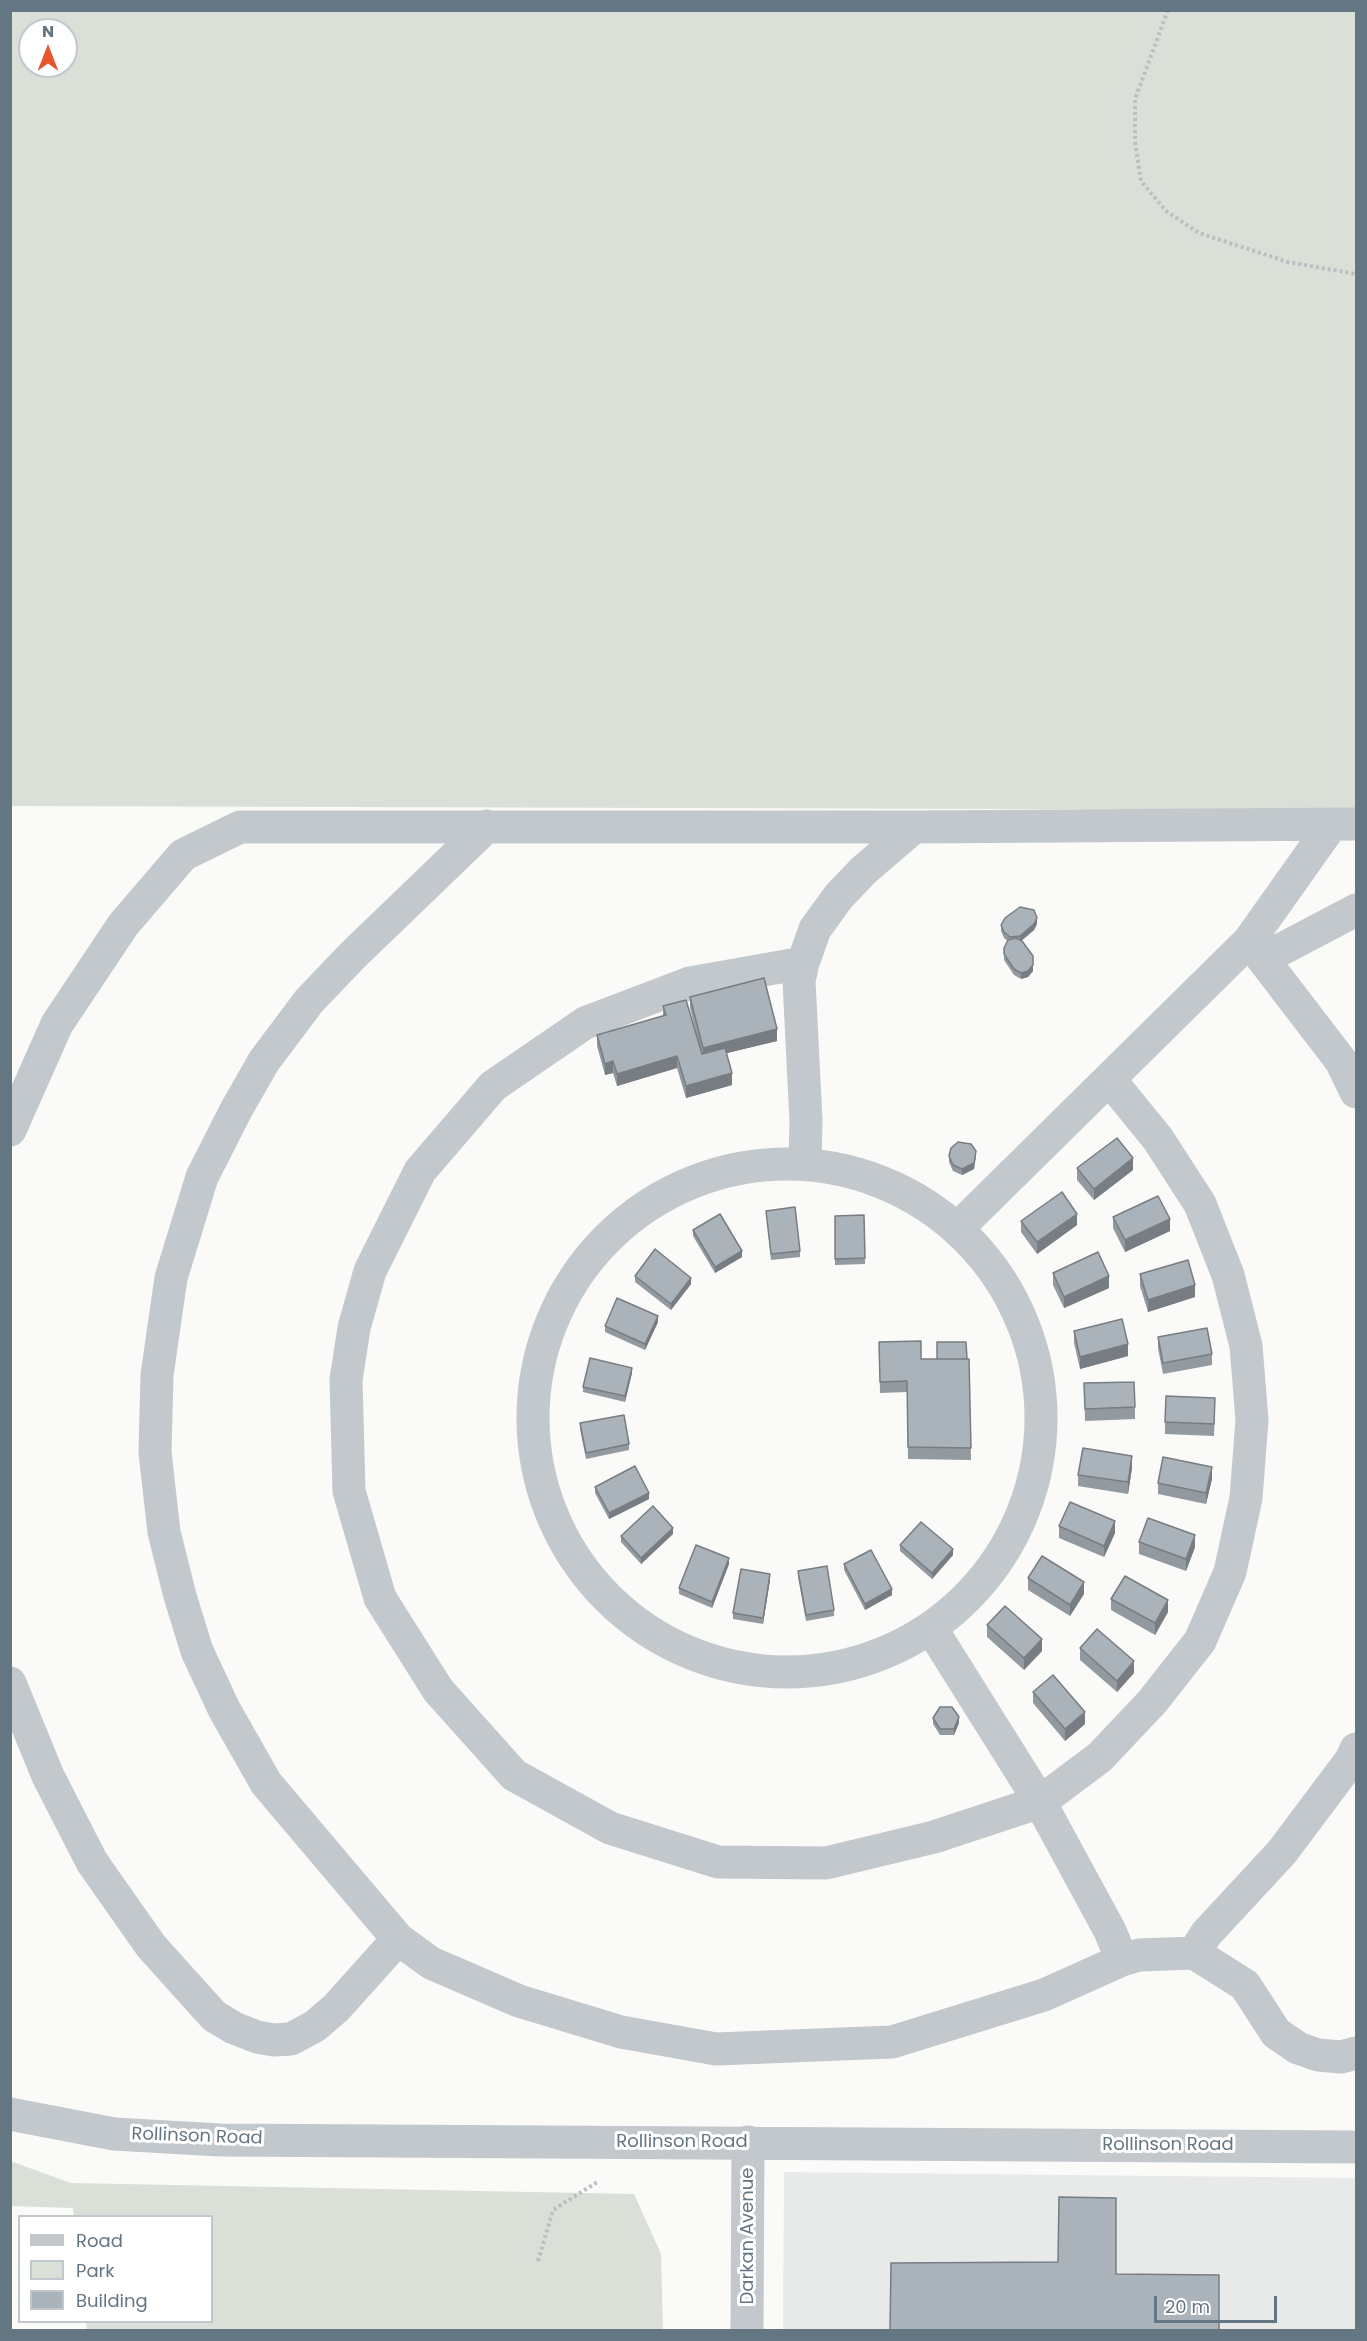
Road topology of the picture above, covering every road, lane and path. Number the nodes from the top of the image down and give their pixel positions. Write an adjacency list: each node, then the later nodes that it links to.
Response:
1 (1168, 10): 2 (path)
2 (1356, 274)
3 (1344, 824): 5 (street); 7 (street)
4 (487, 826): 5 (street); 11 (street); 18 (street)
5 (914, 827): 8 (street)
6 (1356, 910): 7 (street)
7 (1256, 950): 9 (street); 10 (street)
8 (803, 963): 12 (street); 17 (street)
9 (1110, 1080): 13 (street); 17 (street)
10 (1356, 1092)
11 (10, 1130)
12 (805, 1162): 13 (street); 14 (street)
13 (963, 1223): 14 (street)
14 (931, 1628): 17 (street)
15 (10, 1683): 18 (street)
16 (1356, 1749): 19 (street)
17 (1040, 1802): 20 (street)
18 (398, 1939): 20 (street)
19 (1194, 1953): 20 (street); 21 (street)
20 (1122, 1960)
21 (1356, 2053)
22 (10, 2114): 23 (street, Rollinson Road)
23 (644, 2142): 24 (street, Rollinson Road); 26 (path)
24 (748, 2142): 25 (street, Rollinson Road); 27 (street, Darkan Avenue)
25 (1356, 2146)
26 (538, 2261)
27 (747, 2331)

